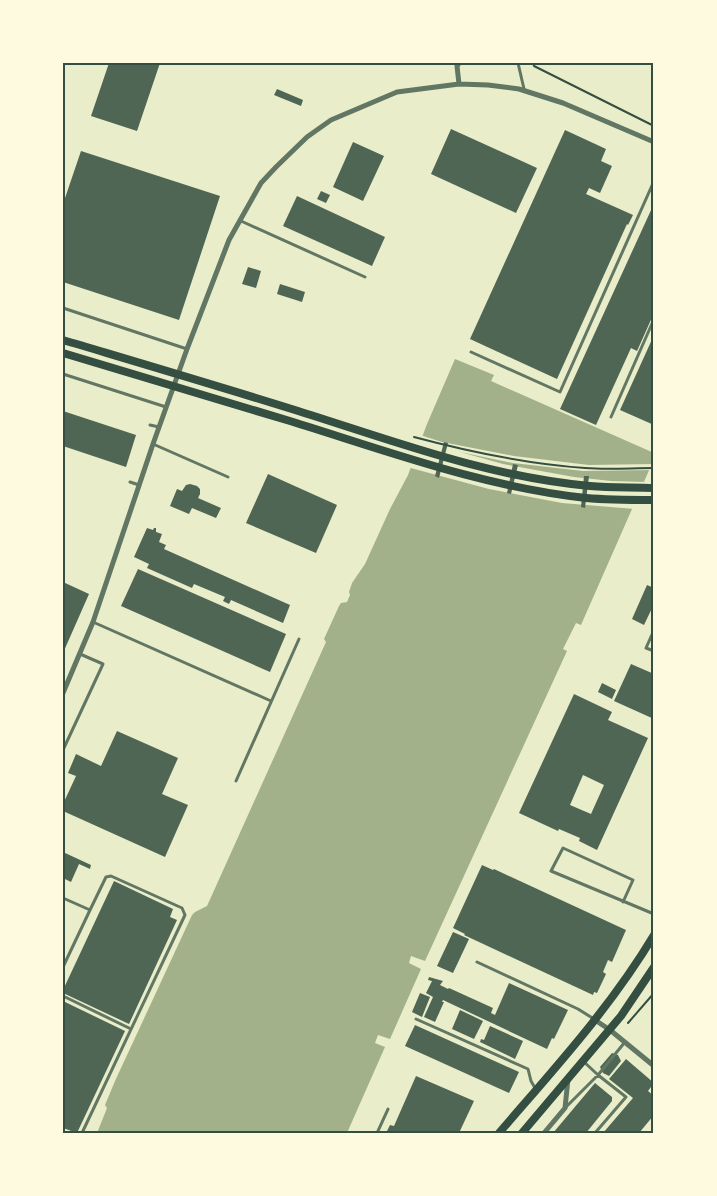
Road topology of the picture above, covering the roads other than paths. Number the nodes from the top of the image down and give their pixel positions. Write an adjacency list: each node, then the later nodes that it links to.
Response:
1 (459, 63): 3 (street)
2 (518, 63): 4 (lane)
3 (459, 84): 4 (street); 7 (street)
4 (525, 91): 5 (street)
5 (654, 142)
6 (654, 181): 13 (lane)
7 (239, 220): 8 (lane); 12 (street)
8 (365, 277)
9 (63, 308): 12 (lane)
10 (654, 319): 17 (lane)
11 (63, 340): 24 (main road)
12 (187, 349): 16 (street)
13 (471, 352)
14 (63, 353): 25 (main road)
15 (63, 374): 16 (lane)
16 (166, 407): 19 (street)
17 (611, 417)
18 (150, 424): 19 (lane)
19 (159, 428): 20 (street)
20 (153, 444): 21 (lane); 23 (street)
21 (228, 477)
22 (130, 482): 23 (lane)
23 (139, 485): 26 (street)
24 (654, 488)
25 (654, 500)
26 (93, 622): 30 (street); 32 (lane)
27 (654, 630): 29 (lane)
28 (299, 639): 32 (lane)
29 (654, 651)
30 (80, 654): 31 (street); 33 (lane)
31 (63, 693)
32 (271, 701): 35 (lane)
33 (64, 744): 34 (lane)
34 (63, 750)
35 (236, 781)
36 (63, 898): 38 (lane)
37 (622, 902): 37 (lane); 39 (lane)
38 (90, 910): 42 (lane); 47 (lane)
39 (654, 914)
40 (654, 935): 46 (main road)
41 (477, 962): 46 (lane)
42 (63, 967)
43 (654, 967): 48 (main road)
44 (63, 996): 47 (lane)
45 (416, 1019): 54 (lane)
46 (595, 1020): 48 (street); 54 (main road)
47 (131, 1029): 57 (lane)
48 (610, 1030): 49 (street); 50 (main road)
49 (625, 1042): 51 (street); 52 (lane)
50 (583, 1061): 52 (lane); 53 (main road)
51 (654, 1066)
52 (598, 1075): 55 (lane); 62 (lane)
53 (568, 1079): 55 (street); 60 (main road)
54 (536, 1089): 59 (main road)
55 (565, 1108): 61 (street)
56 (388, 1109): 58 (lane)
57 (82, 1133)
58 (377, 1133)
59 (499, 1133)
60 (522, 1133)
61 (544, 1133)
62 (595, 1133)

